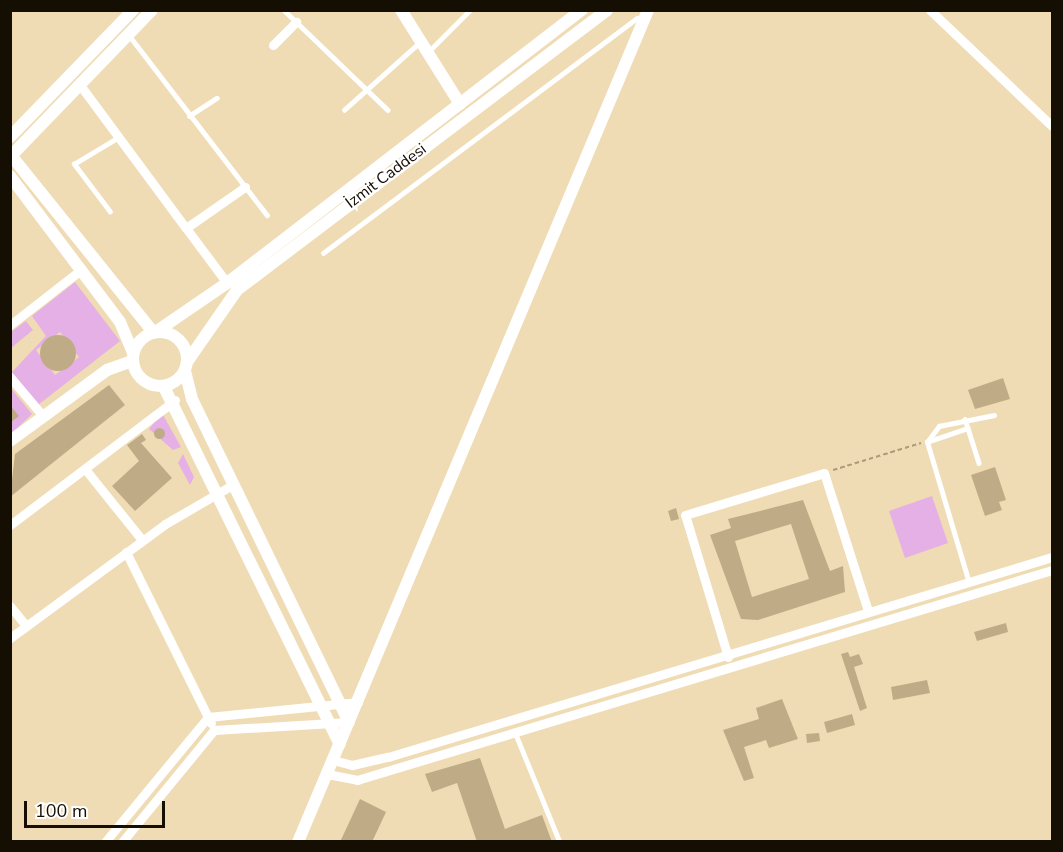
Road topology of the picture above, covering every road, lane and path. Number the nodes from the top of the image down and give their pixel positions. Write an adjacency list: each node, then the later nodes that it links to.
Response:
1 (133, 10): 25 (street)
2 (152, 10): 12 (street)
3 (284, 10): 11 (lane)
4 (401, 10): 13 (street)
5 (470, 10): 15 (lane)
6 (582, 10): 20 (street, İzmit Caddesi)
7 (607, 10): 39 (street, İzmit Caddesi)
8 (648, 10): 16 (street)
9 (930, 10): 24 (street)
10 (637, 14): 16 (street); 33 (lane)
11 (296, 22): 14 (street); 18 (lane)
12 (129, 35): 17 (street); 23 (lane)
13 (420, 42): 15 (street); 18 (lane)
14 (273, 45)
15 (427, 53): 20 (street)
16 (621, 74): 66 (street)
17 (80, 85): 26 (street); 27 (street)
18 (369, 92): 21 (lane); 22 (lane)
19 (217, 98): 23 (lane)
20 (460, 104): 35 (street, İzmit Caddesi)
21 (344, 110)
22 (388, 110)
23 (189, 116): 29 (lane)
24 (1053, 126)
25 (10, 137)
26 (119, 137): 30 (lane); 32 (street)
27 (11, 155): 37 (street)
28 (10, 176): 34 (street)
29 (245, 187): 31 (lane); 32 (street)
30 (110, 212)
31 (267, 215)
32 (186, 228): 35 (street)
33 (323, 254)
34 (82, 269): 36 (street); 38 (street)
35 (227, 284): 37 (street, İzmit Caddesi)
36 (10, 325)
37 (155, 331): 38 (street, İzmit Caddesi); 39 (street)
38 (132, 357): 41 (street); 44 (street)
39 (186, 366): 41 (street, İzmit Caddesi); 52 (street)
40 (10, 377): 44 (street)
41 (164, 387): 42 (street)
42 (174, 400): 50 (street); 53 (street)
43 (994, 415): 45 (lane)
44 (43, 416): 47 (street)
45 (965, 419): 46 (lane); 48 (lane)
46 (968, 428): 48 (lane); 49 (lane)
47 (10, 441)
48 (927, 442): 51 (path); 59 (lane)
49 (979, 463)
50 (85, 469): 54 (street); 55 (street)
51 (824, 473): 61 (street); 64 (street)
52 (234, 484): 53 (street); 67 (street)
53 (220, 491): 55 (street); 68 (street)
54 (10, 525)
55 (142, 540): 56 (street)
56 (126, 552): 62 (street); 69 (street)
57 (1053, 557): 59 (street)
58 (1053, 570): 65 (street)
59 (969, 583): 61 (street)
60 (10, 606): 62 (street)
61 (868, 611): 64 (street)
62 (26, 627): 63 (street)
63 (10, 638)
64 (727, 653): 65 (street); 75 (street)
65 (731, 666): 73 (street)
66 (358, 702): 67 (street); 71 (street)
67 (340, 704): 68 (street); 71 (street)
68 (323, 706): 69 (street); 70 (street)
69 (208, 717): 72 (street); 77 (street)
70 (330, 720): 71 (street); 72 (street); 74 (street)
71 (349, 722): 74 (street)
72 (214, 730): 78 (street)
73 (515, 732): 76 (street); 80 (lane)
74 (340, 744): 75 (street)
75 (333, 760): 76 (street)
76 (327, 774): 79 (street)
77 (105, 842)
78 (122, 842)
79 (298, 842)
80 (560, 842)

